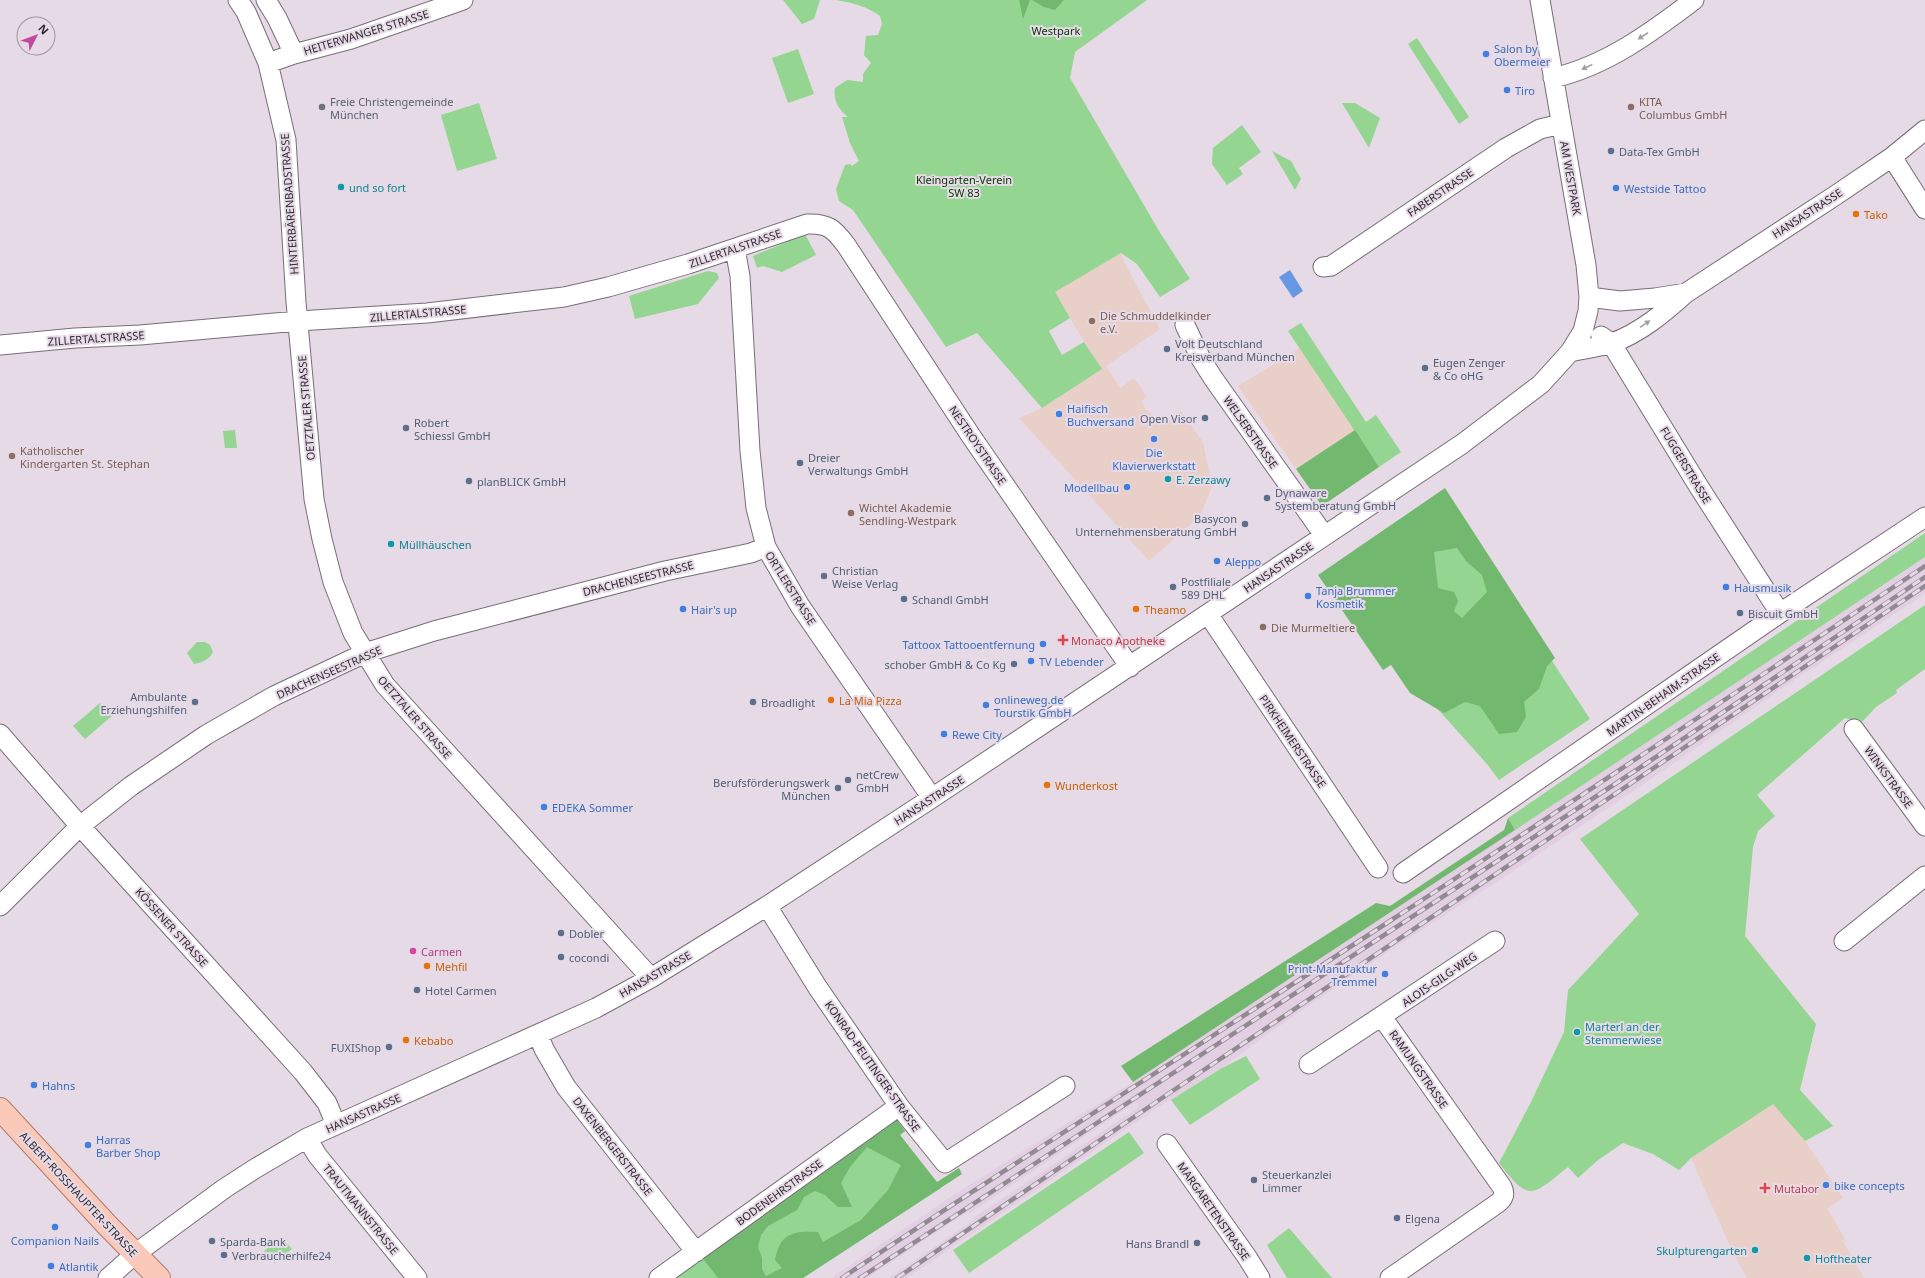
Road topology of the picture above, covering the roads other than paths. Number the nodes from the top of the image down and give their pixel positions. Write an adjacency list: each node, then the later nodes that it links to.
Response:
1 (238, 0): 7 (street, HINTERBÄRENBADSTRASSE)
2 (266, 0): 6 (street)
3 (463, 0): 6 (street, HEITERWANGER STRASSE)
4 (1540, 0): 8 (street, AM WESTPARK)
5 (1694, 0): 8 (street, one-way to 8)
6 (294, 54): 7 (street, HEITERWANGER STRASSE)
7 (268, 63): 18 (street, HINTERBÄRENBADSTRASSE)
8 (1553, 78): 9 (street, AM WESTPARK)
9 (1561, 124): 15 (street, FABERSTRASSE); 17 (street, AM WESTPARK)
10 (1925, 130): 11 (street, HANSASTRASSE)
11 (1892, 157): 12 (street); 16 (street, HANSASTRASSE)
12 (1925, 209)
13 (826, 225): 14 (street, ZILLERTALSTRASSE); 30 (street, NESTROYSTRASSE)
14 (735, 249): 18 (street, ZILLERTALSTRASSE); 26 (street, ORTLERSTRASSE)
15 (1323, 267)
16 (1686, 293): 17 (street, HANSASTRASSE); 21 (street, HANSASTRASSE, one-way to 16)
17 (1589, 297): 20 (street, AM WESTPARK)
18 (298, 321): 22 (street, ZILLERTALSTRASSE); 29 (street, OETZTALER STRASSE)
19 (1186, 325): 25 (street, WELSERSTRASSE)
20 (1585, 325): 21 (street, FUGGERSTRASSE); 23 (street, AM WESTPARK)
21 (1612, 343): 23 (street, HANSASTRASSE); 27 (street, FUGGERSTRASSE)
22 (0, 345)
23 (1570, 352): 25 (street, HANSASTRASSE)
24 (1925, 517): 27 (street, MARTIN-BEHAIM-STRASSE)
25 (1324, 535): 28 (street, HANSASTRASSE)
26 (766, 548): 29 (street, DRACHENSEESTRASSE); 33 (street, ORTLERSTRASSE)
27 (1780, 613): 37 (street, MARTIN-BEHAIM-STRASSE)
28 (1208, 614): 30 (street, HANSASTRASSE); 36 (street, PIRKHEIMERSTRASSE)
29 (365, 653): 34 (street, DRACHENSEESTRASSE); 43 (street, OETZTALER STRASSE)
30 (1130, 667): 33 (street, HANSASTRASSE)
31 (1854, 729): 35 (street, WINKSTRASSE)
32 (0, 734): 34 (street, KÖSSENER STRASSE)
33 (932, 798): 40 (street, HANSASTRASSE)
34 (80, 826): 39 (street, DRACHENSEESTRASSE); 50 (street, KÖSSENER STRASSE)
35 (1925, 826)
36 (1378, 868)
37 (1403, 873)
38 (1925, 876): 42 (street)
39 (0, 906)
40 (767, 906): 43 (street, HANSASTRASSE); 48 (street, KONRAD-PEUTINGER-STRASSE)
41 (1496, 941): 44 (street, ALOIS-GILG-WEG)
42 (1844, 941)
43 (651, 978): 45 (street, HANSASTRASSE)
44 (1382, 1017): 46 (street); 60 (street, RAMUNGSTRASSE)
45 (538, 1034): 50 (street, HANSASTRASSE); 53 (street, DAXENBERGERSTRASSE)
46 (1309, 1064)
47 (1065, 1086): 48 (street, KONRAD-PEUTINGER-STRASSE)
48 (899, 1106): 53 (street, BODENEHRSTRASSE)
49 (0, 1109): 54 (main road, ALBERT-ROSSHAUPTER-STRASSE)
50 (336, 1125): 51 (street, HANSASTRASSE)
51 (307, 1138): 54 (street, HANSASTRASSE); 57 (street, TRAUTMANNSTRASSE)
52 (1167, 1144): 59 (street, MARGARETENSTRASSE)
53 (696, 1252): 58 (street, BODENEHRSTRASSE)
54 (135, 1254): 55 (street, HANSASTRASSE); 56 (main road, ALBERT-ROSSHAUPTER-STRASSE)
55 (108, 1278)
56 (159, 1278)
57 (417, 1278)
58 (659, 1278)
59 (1260, 1278)
60 (1390, 1278)

